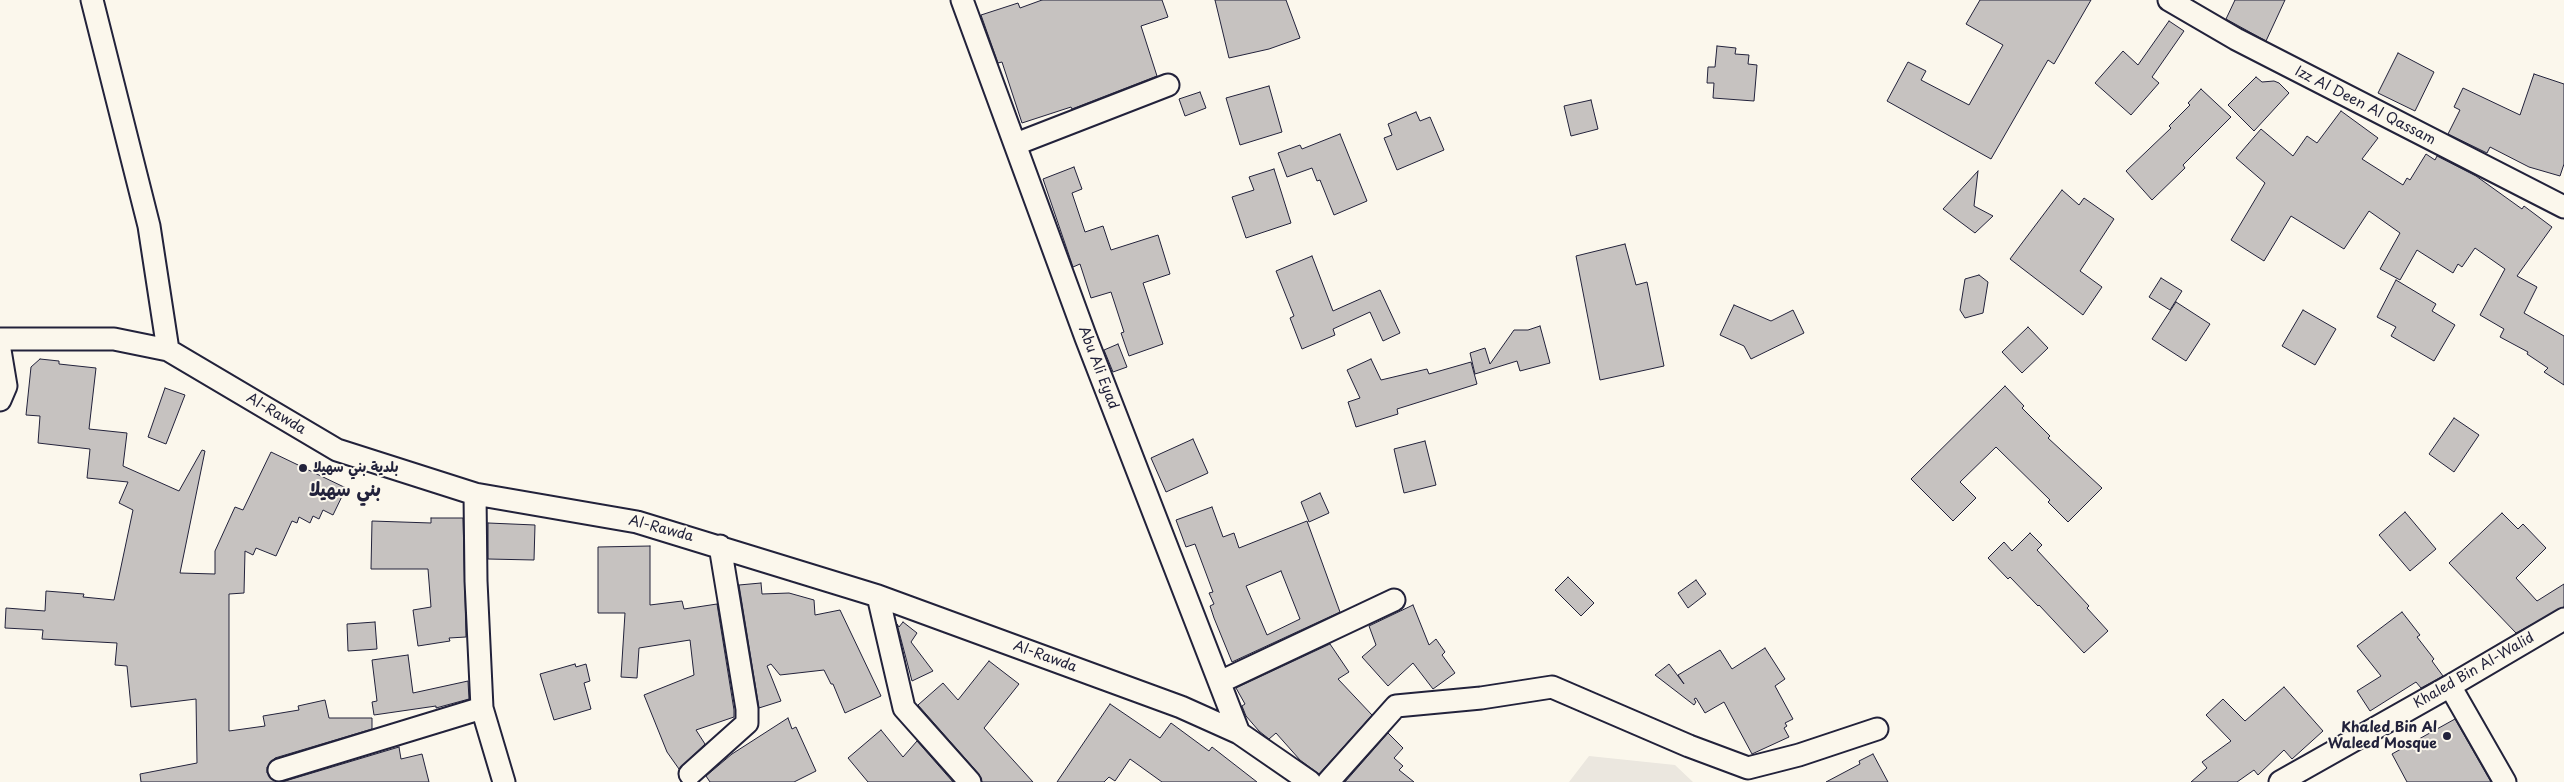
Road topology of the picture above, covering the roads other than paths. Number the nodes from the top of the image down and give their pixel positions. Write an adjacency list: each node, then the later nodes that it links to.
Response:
1 (92, 0): 9 (street)
2 (962, 0): 5 (street, Abu Ali Eyad)
3 (2169, 0): 6 (street, Izz Al Deen Al Qassam)
4 (1168, 85): 5 (street)
5 (1016, 144): 16 (street, Abu Ali Eyad)
6 (2564, 207)
7 (0, 339): 9 (street, Al-Rawda)
8 (0, 350): 10 (street)
9 (168, 350): 11 (street, Al-Rawda)
10 (0, 400)
11 (475, 494): 12 (street, Al-Rawda); 18 (street)
12 (720, 546): 13 (street, Al-Rawda); 22 (street)
13 (878, 596): 20 (street, Al-Rawda); 24 (street)
14 (1394, 600): 16 (street)
15 (2564, 619): 17 (street, Khaled Bin Al-Walid)
16 (1220, 682): 20 (street, Abu Ali Eyad)
17 (2450, 686): 27 (street, Khaled Bin Al-Walid); 28 (street)
18 (482, 708): 21 (street); 23 (street)
19 (1877, 730): 26 (street)
20 (1239, 733): 25 (street, Al-Rawda)
21 (279, 770)
22 (690, 774)
23 (504, 782)
24 (970, 782)
25 (1310, 782)
26 (1328, 782)
27 (2280, 782)
28 (2505, 782)

